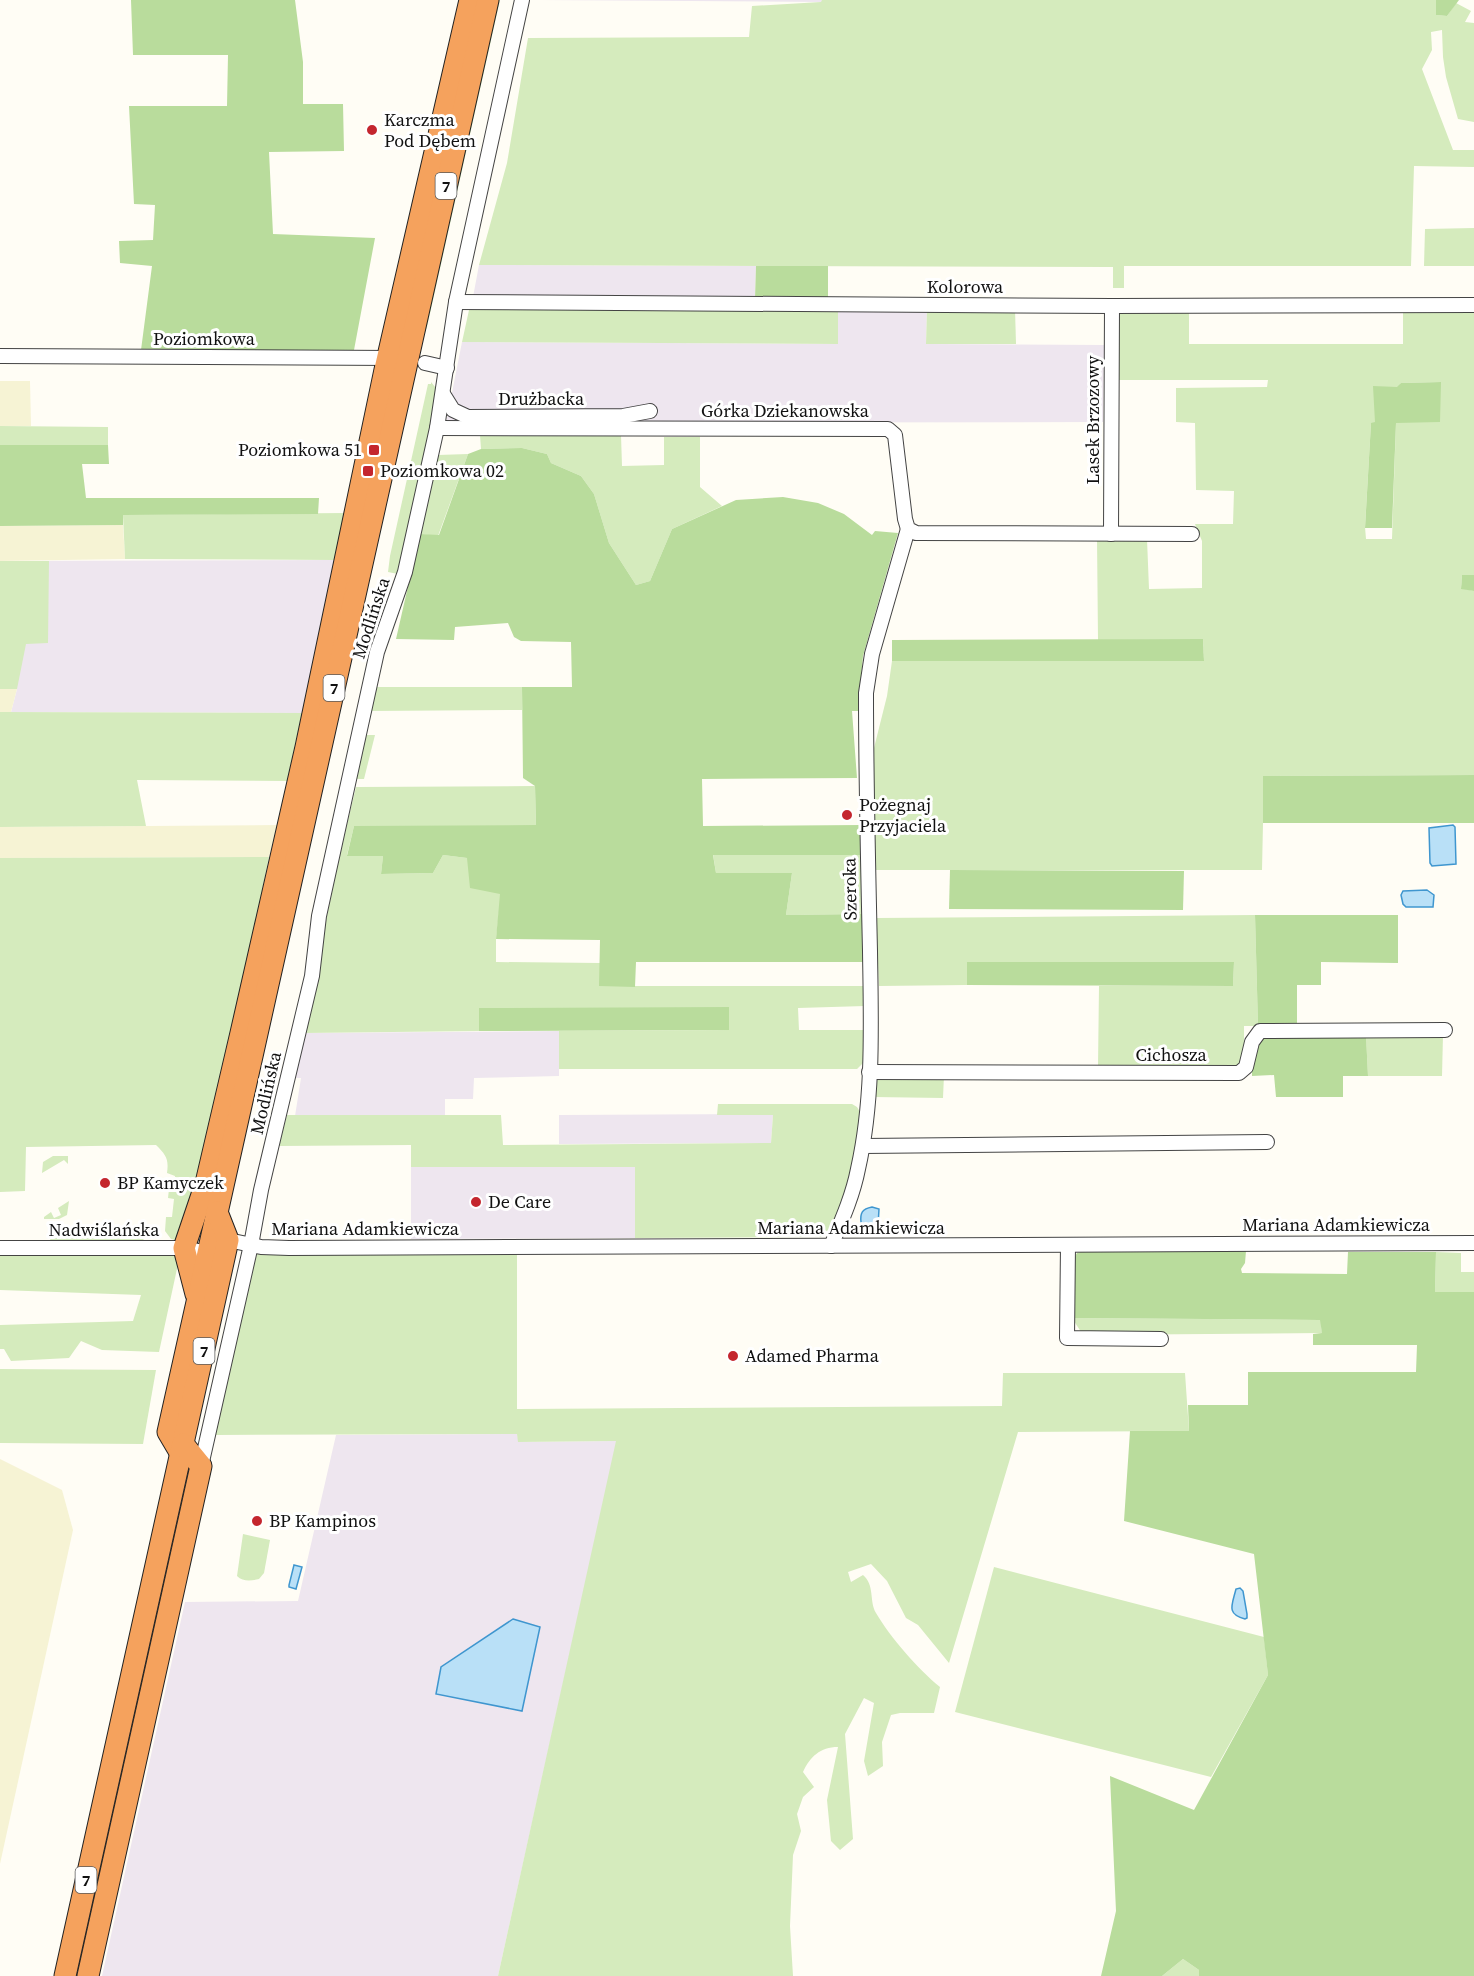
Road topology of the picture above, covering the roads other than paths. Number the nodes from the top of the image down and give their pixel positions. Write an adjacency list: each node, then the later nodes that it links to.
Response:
1 (470, 0): 8 (highway)
2 (488, 0): 8 (highway, 7)
3 (522, 0): 4 (street, Modlińska)
4 (456, 302): 6 (street, Kolorowa); 9 (street, Modlińska)
5 (1474, 305): 6 (street, Kolorowa)
6 (1112, 306): 14 (street, Lasek Brzozowy)
7 (0, 356): 8 (street, Poziomkowa)
8 (406, 360): 9 (street); 20 (highway, 7); 27 (highway)
9 (447, 368): 10 (street, Modlińska)
10 (443, 394): 11 (street, Drużbacka); 12 (street, Modlińska)
11 (650, 411)
12 (437, 428): 13 (street, Górka Dziekanowska); 23 (street, Modlińska)
13 (908, 529): 14 (street); 17 (street, Szeroka)
14 (1111, 534): 15 (street)
15 (1192, 534)
16 (1445, 1030): 17 (street, Cichosza)
17 (869, 1072): 19 (street, Szeroka)
18 (1267, 1142): 19 (street)
19 (863, 1146): 25 (street, Szeroka)
20 (217, 1212): 21 (highway); 28 (highway, 7)
21 (228, 1240): 23 (street, Mariana Adamkiewicza); 28 (highway, 7)
22 (1474, 1243): 24 (street, Mariana Adamkiewicza)
23 (251, 1245): 25 (street, Mariana Adamkiewicza); 32 (street, Modlińska)
24 (1068, 1245): 25 (street, Mariana Adamkiewicza); 30 (street)
25 (831, 1246)
26 (0, 1248): 27 (street, Nadwiślańska)
27 (184, 1248): 28 (street, Nadwiślańska); 29 (highway)
28 (215, 1260): 29 (highway, 7); 31 (highway, 7)
29 (197, 1300): 31 (highway, 7)
30 (1161, 1339)
31 (179, 1441): 32 (highway); 34 (highway, 7)
32 (202, 1459): 33 (highway)
33 (171, 1600): 34 (highway); 36 (highway)
34 (145, 1617): 35 (highway, 7)
35 (65, 1976)
36 (88, 1976)

